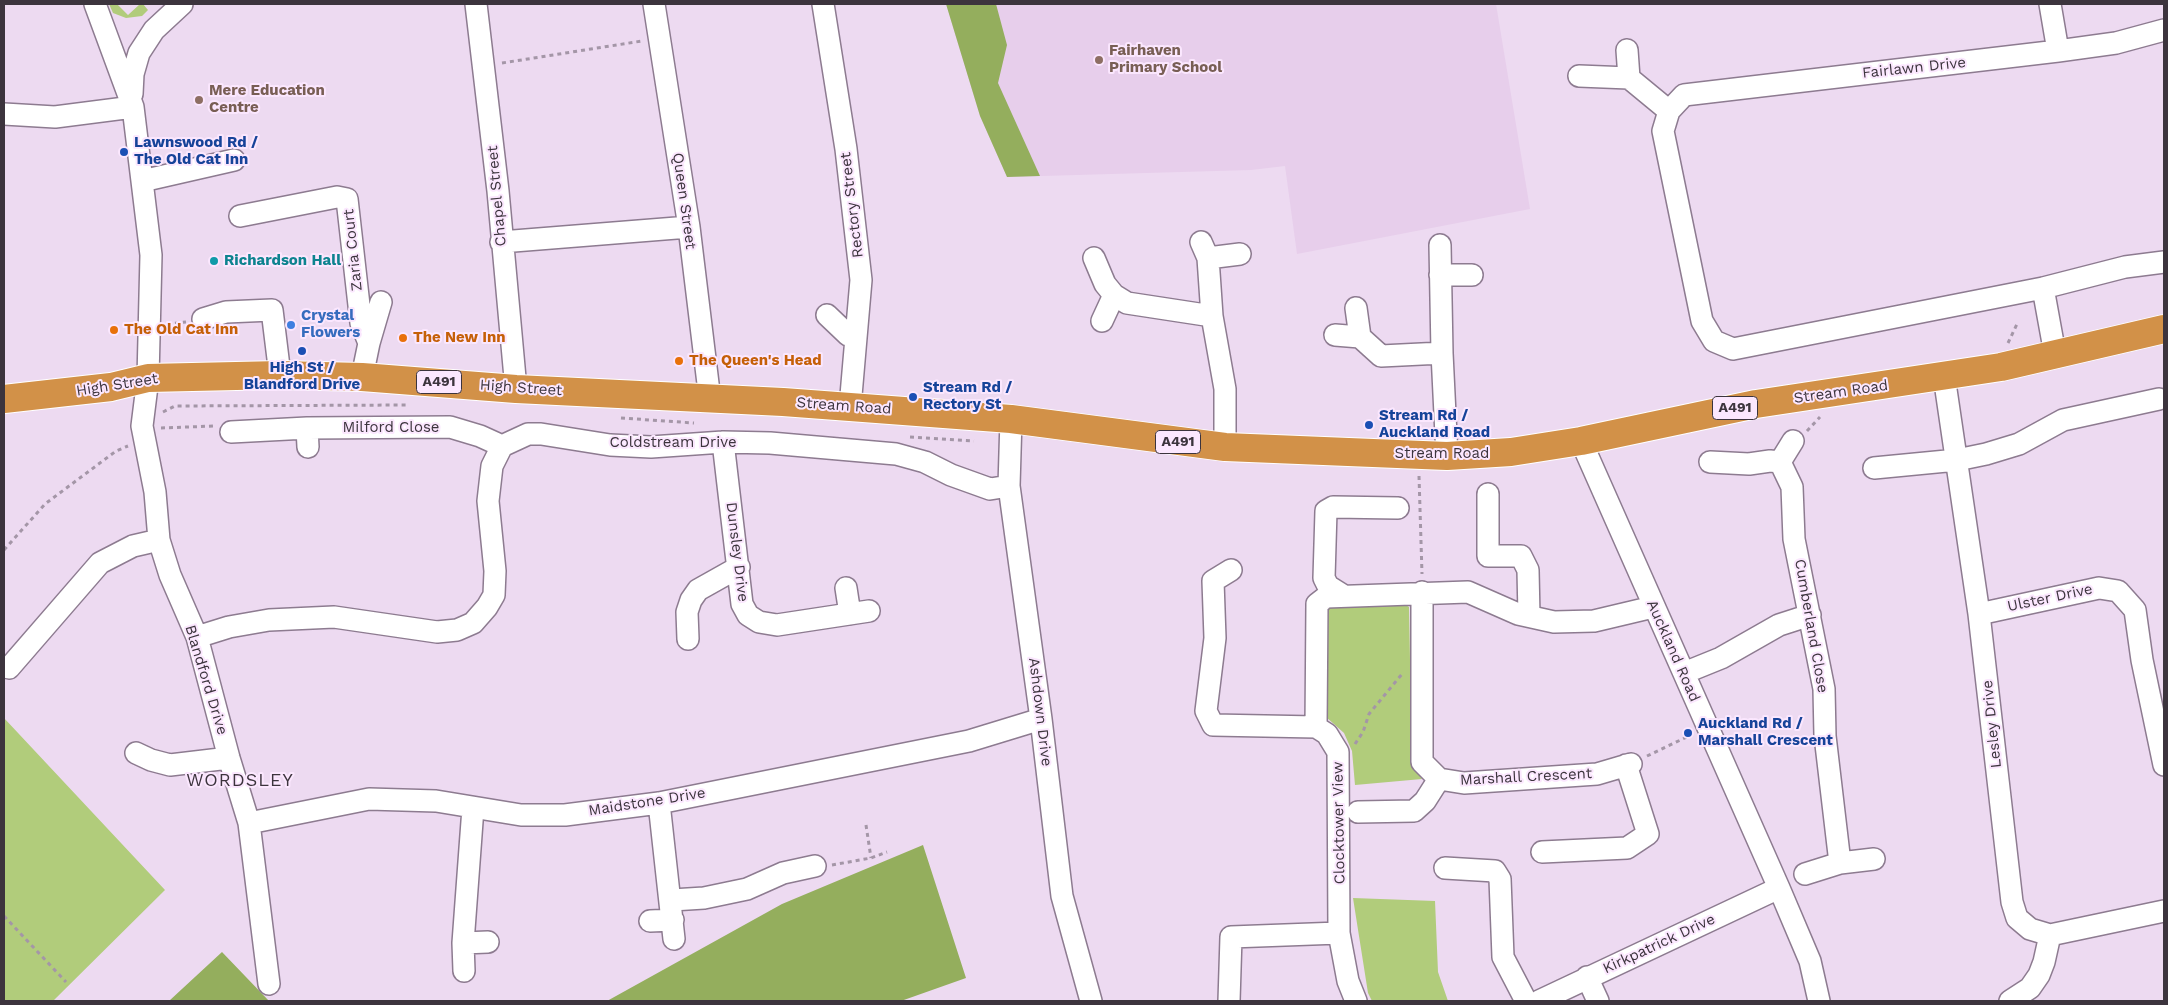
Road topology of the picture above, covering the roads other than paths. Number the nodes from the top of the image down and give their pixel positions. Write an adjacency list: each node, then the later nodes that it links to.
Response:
1 (95, 4): 12 (street)
2 (182, 4): 12 (street)
3 (476, 4): 19 (street, Chapel Street)
4 (654, 4): 18 (street, Queen Street)
5 (822, 4): 36 (street, Rectory Street)
6 (2050, 4): 9 (street)
7 (2164, 30): 9 (street, Fairlawn Drive)
8 (1627, 50): 11 (street)
9 (2058, 51): 14 (street, Fairlawn Drive)
10 (1579, 76): 11 (street)
11 (1629, 78): 14 (street)
12 (133, 103): 13 (street); 16 (street, Blandford Drive)
13 (5, 110)
14 (1669, 111): 26 (street)
15 (234, 160): 16 (street)
16 (142, 181): 44 (street, Blandford Drive)
17 (240, 216): 38 (street, Zaria Court)
18 (689, 227): 19 (street); 48 (street, Queen Street)
19 (501, 242): 45 (street, Chapel Street)
20 (1440, 245): 24 (street)
21 (1240, 254): 31 (street)
22 (1094, 258): 27 (street)
23 (2164, 262): 26 (street)
24 (1440, 275): 25 (street); 39 (street)
25 (1472, 275)
26 (2043, 288): 40 (street)
27 (1114, 295): 31 (street); 33 (street)
28 (381, 302): 38 (street)
29 (1356, 308): 37 (street)
30 (827, 315): 36 (street)
31 (1212, 316): 56 (street)
32 (203, 319): 41 (street)
33 (1102, 322)
34 (2164, 329): 40 (highway, Stream Road / A491)
35 (1335, 335): 37 (street)
36 (856, 336): 49 (street, Rectory Street)
37 (1360, 337): 39 (street)
38 (369, 343): 43 (street)
39 (1442, 353): 57 (street)
40 (2055, 354): 42 (highway, Stream Road / A491)
41 (280, 375): 43 (highway, High Street / A491); 44 (highway, High Street / A491)
42 (1944, 376): 52 (highway, Stream Road / A491); 58 (street, Lesley Drive)
43 (362, 377): 45 (highway, High Street / A491)
44 (148, 378): 46 (highway, High Street / A491); 65 (street, Blandford Drive)
45 (516, 389): 48 (highway, High Street / A491)
46 (4, 399)
47 (2160, 399): 58 (street)
48 (710, 400): 49 (highway, Stream Road / A491)
49 (850, 407): 50 (highway, Stream Road / A491)
50 (1011, 419): 56 (highway, Stream Road / A491); 62 (street, Ashdown Drive)
51 (231, 432): 55 (street, Milford Close)
52 (1581, 441): 57 (highway, Stream Road / A491); 71 (street, Auckland Road)
53 (1793, 441): 60 (street)
54 (723, 442): 55 (street, Coldstream Drive); 62 (street, Coldstream Drive); 66 (street, Dunsley Drive)
55 (502, 446): 75 (street)
56 (1225, 447): 57 (highway, Stream Road / A491)
57 (1447, 456)
58 (1956, 460): 61 (street); 72 (street, Lesley Drive)
59 (1710, 462): 60 (street)
60 (1780, 462): 73 (street, Cumberland Close)
61 (1874, 468)
62 (1009, 486): 79 (street, Ashdown Drive)
63 (1488, 494): 74 (street)
64 (1398, 508): 70 (street)
65 (159, 540): 75 (street, Blandford Drive); 77 (street)
66 (739, 567): 68 (street, Dunsley Drive); 76 (street)
67 (1231, 570): 80 (street)
68 (846, 588)
69 (1422, 592): 70 (street); 74 (street); 84 (street, Marshall Crescent)
70 (1335, 596): 80 (street)
71 (1653, 607): 74 (street); 78 (street, Auckland Road)
72 (1979, 614): 83 (street, Ulster Drive); 100 (street, Lesley Drive)
73 (1810, 615): 78 (street); 91 (street, Cumberland Close)
74 (1529, 616)
75 (197, 638): 82 (street, Blandford Drive)
76 (688, 639)
77 (9, 668)
78 (1684, 673): 95 (street, Auckland Road)
79 (1041, 719): 85 (street, Maidstone Drive); 106 (street, Ashdown Drive)
80 (1316, 727): 99 (street, Clocktower View)
81 (136, 753): 82 (street)
82 (229, 758): 88 (street, Blandford Drive)
83 (2164, 765)
84 (1438, 779): 87 (street); 89 (street, Marshall Crescent)
85 (660, 803): 86 (street, Maidstone Drive); 97 (street)
86 (473, 808): 88 (street, Maidstone Drive); 101 (street)
87 (1358, 812)
88 (249, 823): 105 (street, Blandford Drive)
89 (1542, 852)
90 (1874, 859): 91 (street)
91 (1840, 864): 94 (street)
92 (815, 866): 97 (street)
93 (1445, 868): 109 (street)
94 (1805, 874)
95 (1779, 888): 104 (street, Kirkpatrick Drive); 112 (street, Auckland Road)
96 (2164, 911): 100 (street)
97 (673, 919): 98 (street)
98 (650, 921)
99 (1339, 932): 107 (street); 108 (street, Clocktower View)
100 (2050, 935): 113 (street)
101 (463, 942): 102 (street); 103 (street)
102 (488, 942)
103 (464, 971)
104 (1587, 977): 110 (street, Kirkpatrick Drive); 111 (street)
105 (269, 984)
106 (1091, 1001)
107 (1229, 1001)
108 (1356, 1001)
109 (1526, 1001)
110 (1539, 1001)
111 (1598, 1001)
112 (1819, 1001)
113 (2010, 1001)

